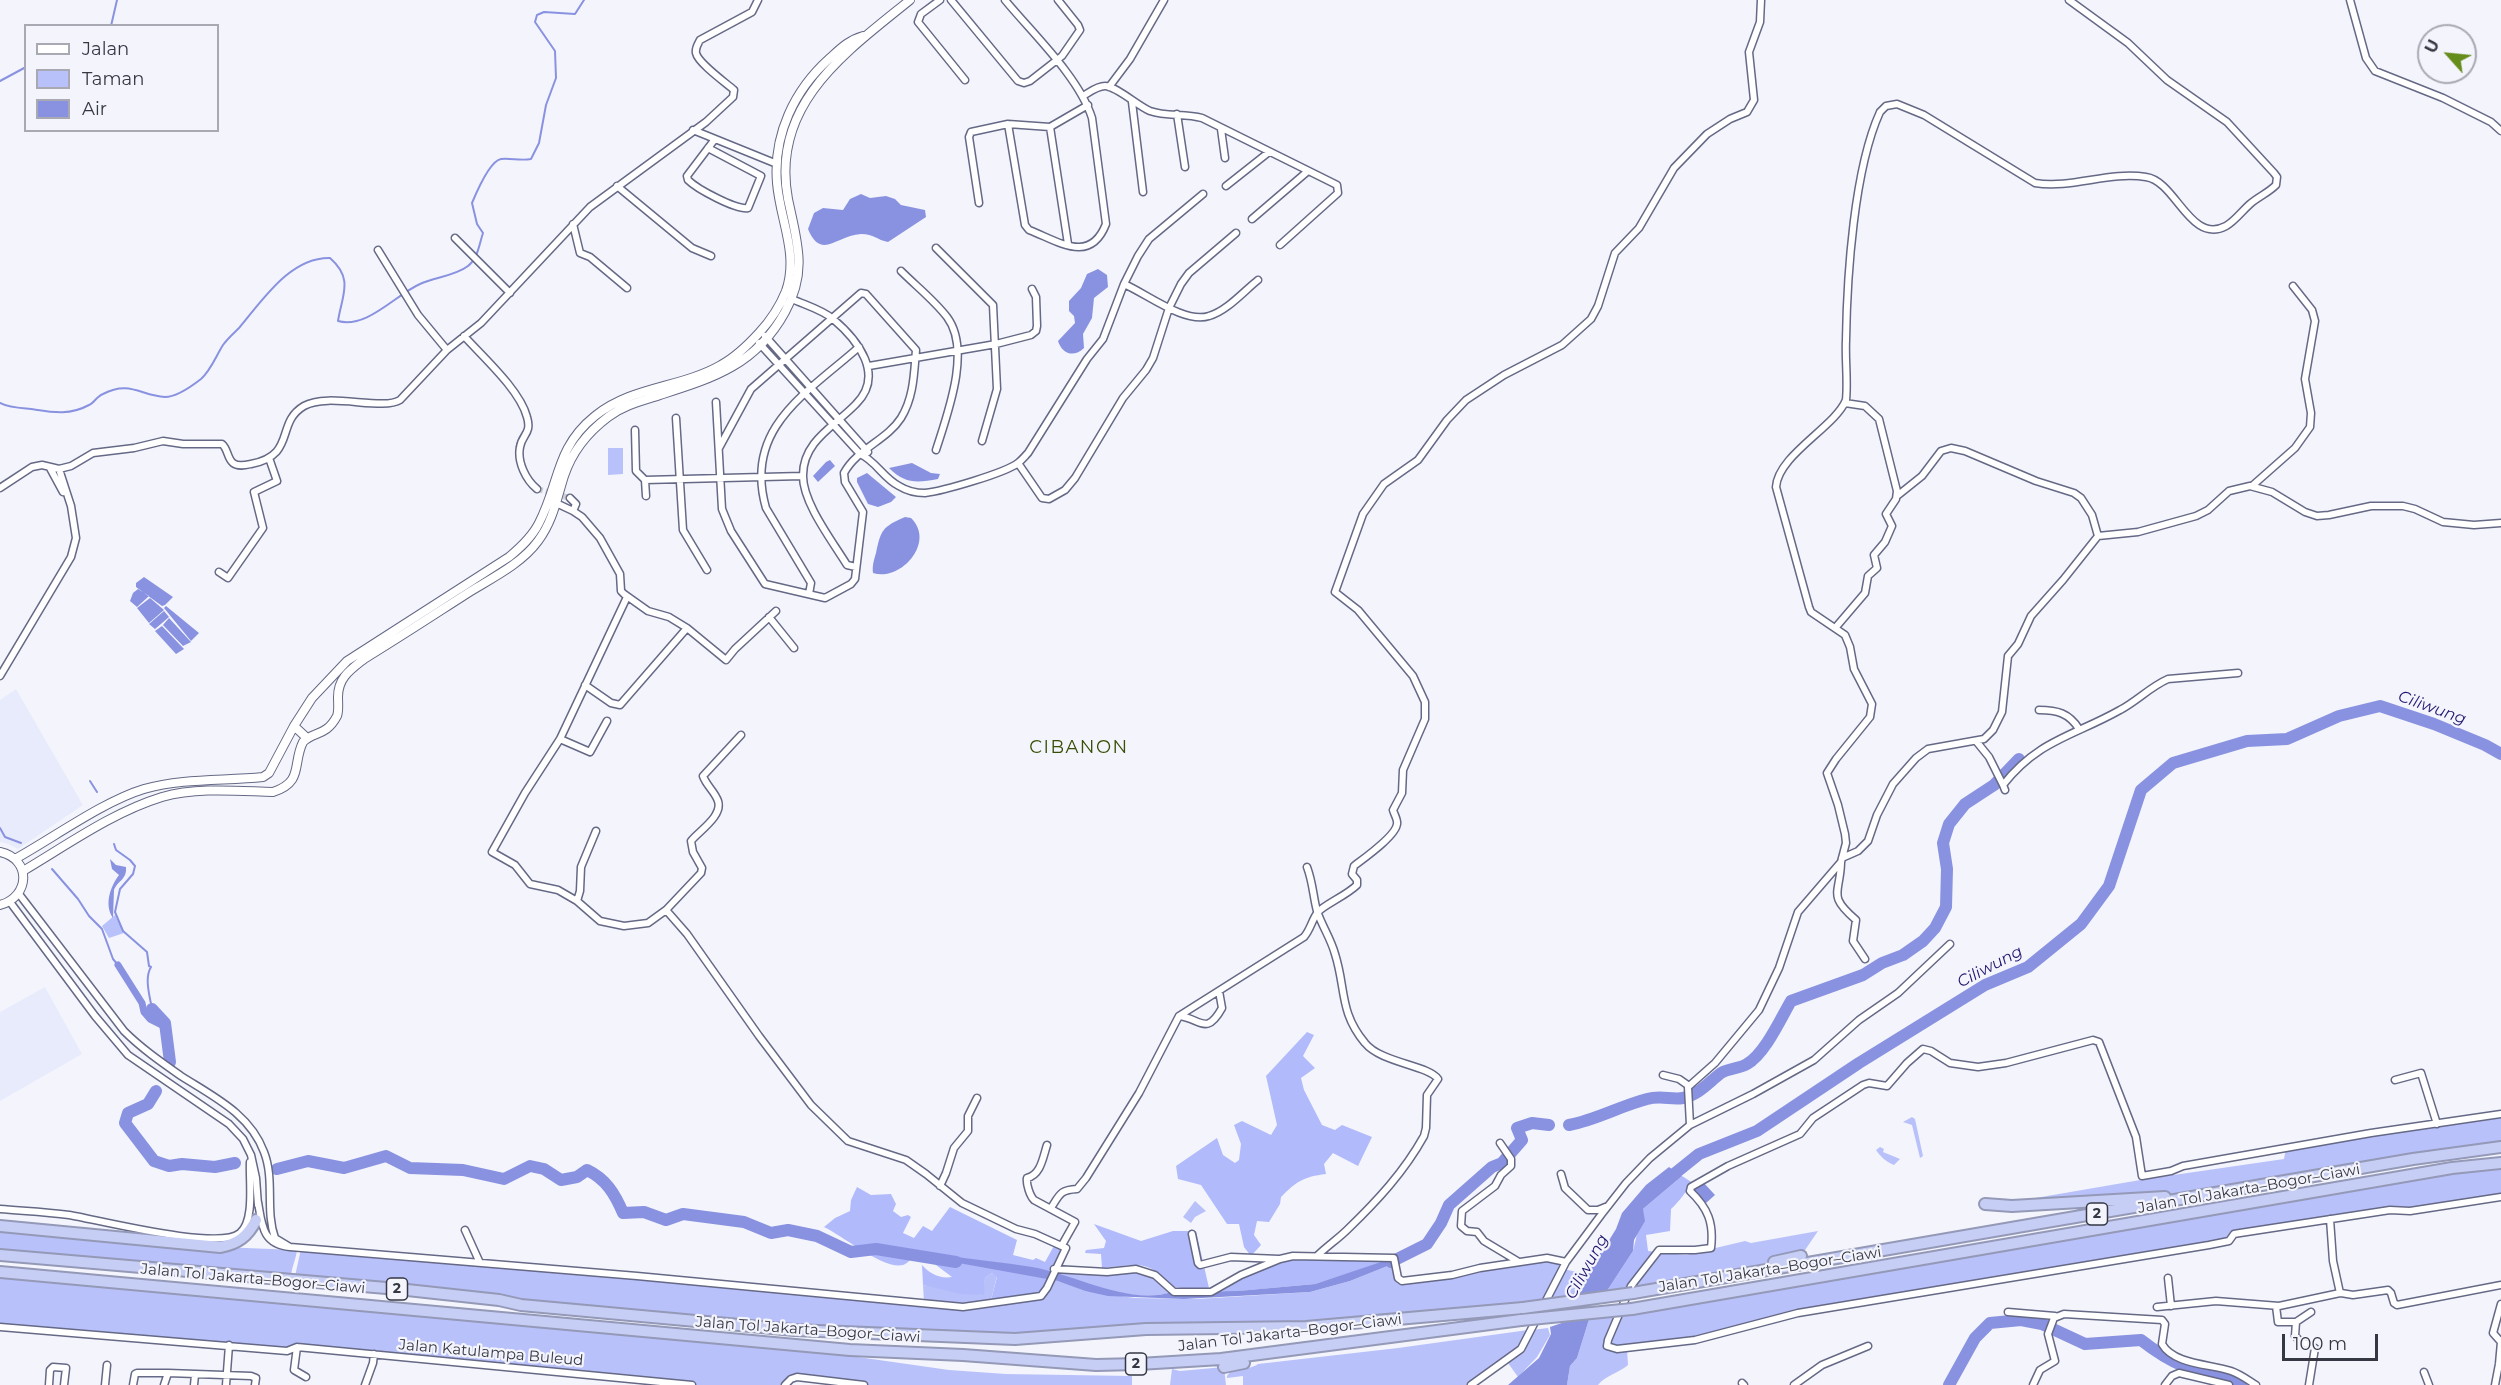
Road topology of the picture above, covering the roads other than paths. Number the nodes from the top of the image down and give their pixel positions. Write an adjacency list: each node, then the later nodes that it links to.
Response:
1 (758, 0): 21 (street)
2 (910, 0): 27 (street)
3 (940, 0): 12 (street)
4 (951, 0): 11 (street)
5 (1005, 0): 11 (street)
6 (1058, 0): 11 (street)
7 (1164, 0): 13 (street)
8 (1761, 0): 132 (street)
9 (2069, 0): 68 (street)
10 (2350, 0): 22 (street)
11 (1056, 60): 14 (street)
12 (965, 80)
13 (1109, 87): 14 (street); 15 (street)
14 (1083, 96): 16 (street)
15 (1132, 102): 17 (street); 32 (street)
16 (1088, 105): 19 (street); 39 (street)
17 (1176, 114): 20 (street); 28 (street)
18 (1008, 124): 19 (street); 34 (street); 39 (street)
19 (1050, 128): 39 (street)
20 (1221, 129): 25 (street); 26 (street)
21 (693, 130): 23 (street); 30 (street)
22 (2501, 131)
23 (715, 139): 24 (street); 27 (street)
24 (708, 148): 24 (street)
25 (1269, 152): 29 (street); 31 (street)
26 (1225, 158)
27 (781, 164): 51 (street); 54 (street)
28 (1185, 167)
29 (1308, 171): 35 (street); 40 (street)
30 (617, 186): 36 (street); 43 (street)
31 (1226, 186)
32 (1143, 192)
33 (1203, 194): 46 (street)
34 (979, 203)
35 (1252, 219)
36 (573, 224): 48 (street); 50 (street)
37 (1236, 233): 52 (street)
38 (454, 238): 50 (street)
39 (1068, 244)
40 (1280, 245)
41 (936, 248): 57 (street)
42 (378, 250): 59 (street)
43 (711, 256)
44 (901, 271): 60 (street)
45 (1258, 280): 52 (street)
46 (1124, 284): 52 (street); 80 (street)
47 (2293, 286): 88 (street)
48 (627, 288)
49 (1032, 289): 57 (street)
50 (510, 293): 55 (street)
51 (792, 299): 53 (street); 54 (street)
52 (1169, 308): 80 (street)
53 (832, 318): 58 (street); 61 (street); 62 (street)
54 (764, 334): 56 (street); 62 (street)
55 (464, 336): 59 (street); 90 (street)
56 (757, 341): 63 (street); 94 (street); 110 (street)
57 (996, 344): 60 (street); 73 (street)
58 (859, 347): 64 (street); 65 (street)
59 (447, 350): 78 (street)
60 (956, 352): 61 (street); 76 (street)
61 (915, 358): 64 (street); 75 (street)
62 (786, 360): 63 (street); 65 (street)
63 (779, 366): 66 (street); 74 (street)
64 (869, 366): 70 (street)
65 (813, 388): 66 (street); 70 (street)
66 (806, 395): 71 (street); 83 (street)
67 (716, 402): 74 (street)
68 (1845, 403): 92 (street); 106 (street)
69 (676, 418): 86 (street)
70 (840, 418): 71 (street); 75 (street)
71 (833, 424): 77 (street); 84 (street)
72 (635, 430): 87 (street)
73 (982, 441)
74 (718, 448): 85 (street)
75 (867, 448): 77 (street); 79 (street)
76 (936, 450)
77 (860, 454): 79 (street); 99 (street)
78 (269, 458): 82 (street); 101 (street)
79 (870, 458): 80 (street)
80 (1018, 463)
81 (50, 468): 82 (street); 89 (street); 95 (street)
82 (58, 469): 95 (street)
83 (762, 476): 84 (street); 85 (street); 102 (street)
84 (802, 476): 99 (street)
85 (720, 478): 86 (street); 102 (street)
86 (679, 479): 87 (street); 100 (street)
87 (645, 480): 91 (street)
88 (2252, 486): 97 (street); 98 (street)
89 (0, 488)
90 (537, 489)
91 (646, 496)
92 (1897, 496): 98 (street); 106 (street)
93 (570, 498): 96 (street)
94 (556, 503): 96 (street); 110 (street)
95 (71, 506): 111 (street)
96 (573, 511): 103 (street)
97 (2501, 523)
98 (2098, 536): 120 (street)
99 (856, 567): 102 (street)
100 (707, 570)
101 (219, 572)
102 (810, 594)
103 (627, 597): 107 (street); 112 (street)
104 (776, 611): 105 (street)
105 (769, 617): 107 (street); 108 (street)
106 (1836, 627): 124 (street)
107 (687, 628): 112 (street)
108 (794, 648)
109 (2238, 673): 116 (street)
110 (339, 675): 115 (street); 118 (street)
111 (0, 676)
112 (585, 685): 119 (street)
113 (2039, 710): 116 (street)
114 (607, 722): 119 (street)
115 (294, 726): 118 (street); 123 (street)
116 (2077, 726): 120 (street)
117 (741, 735): 131 (street)
118 (307, 738): 126 (street)
119 (560, 739): 128 (street)
120 (1976, 741): 124 (street)
121 (596, 831): 128 (street)
122 (0, 852): 123 (street)
123 (15, 859): 126 (street)
124 (1842, 860): 134 (street); 139 (street)
125 (1307, 867): 132 (street)
126 (23, 871): 127 (street)
127 (19, 894): 129 (street); 140 (street)
128 (577, 901): 131 (street)
129 (10, 902): 130 (street); 142 (street)
130 (0, 905)
131 (666, 910): 152 (street)
132 (1318, 912): 135 (street); 168 (street)
133 (1950, 944): 145 (street)
134 (1866, 959)
135 (1219, 992): 136 (street); 136 (street)
136 (1179, 1016): 158 (street)
137 (1663, 1075): 139 (street)
138 (2395, 1080): 144 (street)
139 (1689, 1088): 145 (street)
140 (208, 1093): 142 (street); 166 (street)
141 (977, 1098): 152 (street)
142 (201, 1105): 149 (street)
143 (2501, 1114): 144 (street)
144 (2437, 1124): 160 (street)
145 (1690, 1125): 157 (street)
146 (1500, 1143): 173 (street)
147 (1047, 1144): 158 (street)
148 (2501, 1147): 154 (highway, Jalan Tol Jakarta–Bogor–Ciawi / 2)
149 (251, 1155): 155 (street); 159 (street)
150 (2501, 1163): 193 (highway, Jalan Tol Jakarta–Bogor–Ciawi / 2, bridge)
151 (1561, 1174): 157 (street)
152 (939, 1186): 165 (street)
153 (2501, 1197): 160 (street)
154 (2194, 1198): 156 (highway); 177 (highway, Jalan Tol Jakarta–Bogor–Ciawi / 2)
155 (258, 1202): 161 (street); 166 (street)
156 (1985, 1204)
157 (1609, 1205): 171 (street)
158 (1051, 1208): 165 (street)
159 (0, 1209)
160 (2330, 1219): 179 (street)
161 (256, 1220): 162 (highway)
162 (0, 1226)
163 (465, 1230): 172 (street)
164 (1191, 1234): 170 (street)
165 (1062, 1245): 174 (street)
166 (290, 1247): 172 (street)
167 (0, 1255): 177 (highway, Jalan Tol Jakarta–Bogor–Ciawi / 2, bridge)
168 (1317, 1256): 170 (street); 173 (street)
169 (1801, 1256): 177 (highway)
170 (1280, 1259): 174 (street)
171 (1566, 1262): 173 (street); 215 (street)
172 (480, 1263): 174 (street)
173 (1520, 1263)
174 (1054, 1270)
175 (0, 1272): 189 (highway, Jalan Tol Jakarta–Bogor–Ciawi / 2)
176 (2168, 1278): 181 (street)
177 (1693, 1283)
178 (2501, 1286): 179 (street)
179 (2341, 1293): 182 (street)
180 (2501, 1304): 223 (street)
181 (2171, 1306): 182 (street); 183 (street)
182 (2276, 1306): 187 (street)
183 (2157, 1307)
184 (2008, 1312): 186 (street)
185 (2311, 1312): 187 (street)
186 (2054, 1317): 217 (street); 220 (street)
187 (2296, 1322): 221 (street)
188 (0, 1327): 190 (street)
189 (786, 1343): 193 (highway, Jalan Tol Jakarta–Bogor–Ciawi / 2); 194 (highway)
190 (229, 1345): 192 (street, Jalan Katulampa Buleud); 201 (street)
191 (1868, 1346): 216 (street)
192 (297, 1347): 195 (street, Jalan Katulampa Buleud); 202 (street)
193 (1309, 1347): 197 (highway)
194 (830, 1353)
195 (374, 1354): 211 (street); 212 (street, Jalan Katulampa Buleud)
196 (107, 1365): 205 (street)
197 (1224, 1366)
198 (2424, 1372): 222 (street)
199 (168, 1373): 200 (street); 206 (street); 207 (street)
200 (195, 1375): 201 (street); 208 (street)
201 (227, 1375): 209 (street); 210 (street)
202 (306, 1377)
203 (49, 1385): 204 (street)
204 (64, 1385)
205 (105, 1385)
206 (133, 1385)
207 (164, 1385)
208 (194, 1385)
209 (226, 1385)
210 (255, 1385)
211 (365, 1385)
212 (692, 1385)
213 (785, 1385): 214 (street)
214 (864, 1385)
215 (1471, 1385)
216 (1794, 1385)
217 (2033, 1385)
218 (2165, 1385): 219 (street)
219 (2229, 1385)
220 (2256, 1385)
221 (2309, 1385)
222 (2429, 1385)
223 (2495, 1385)

